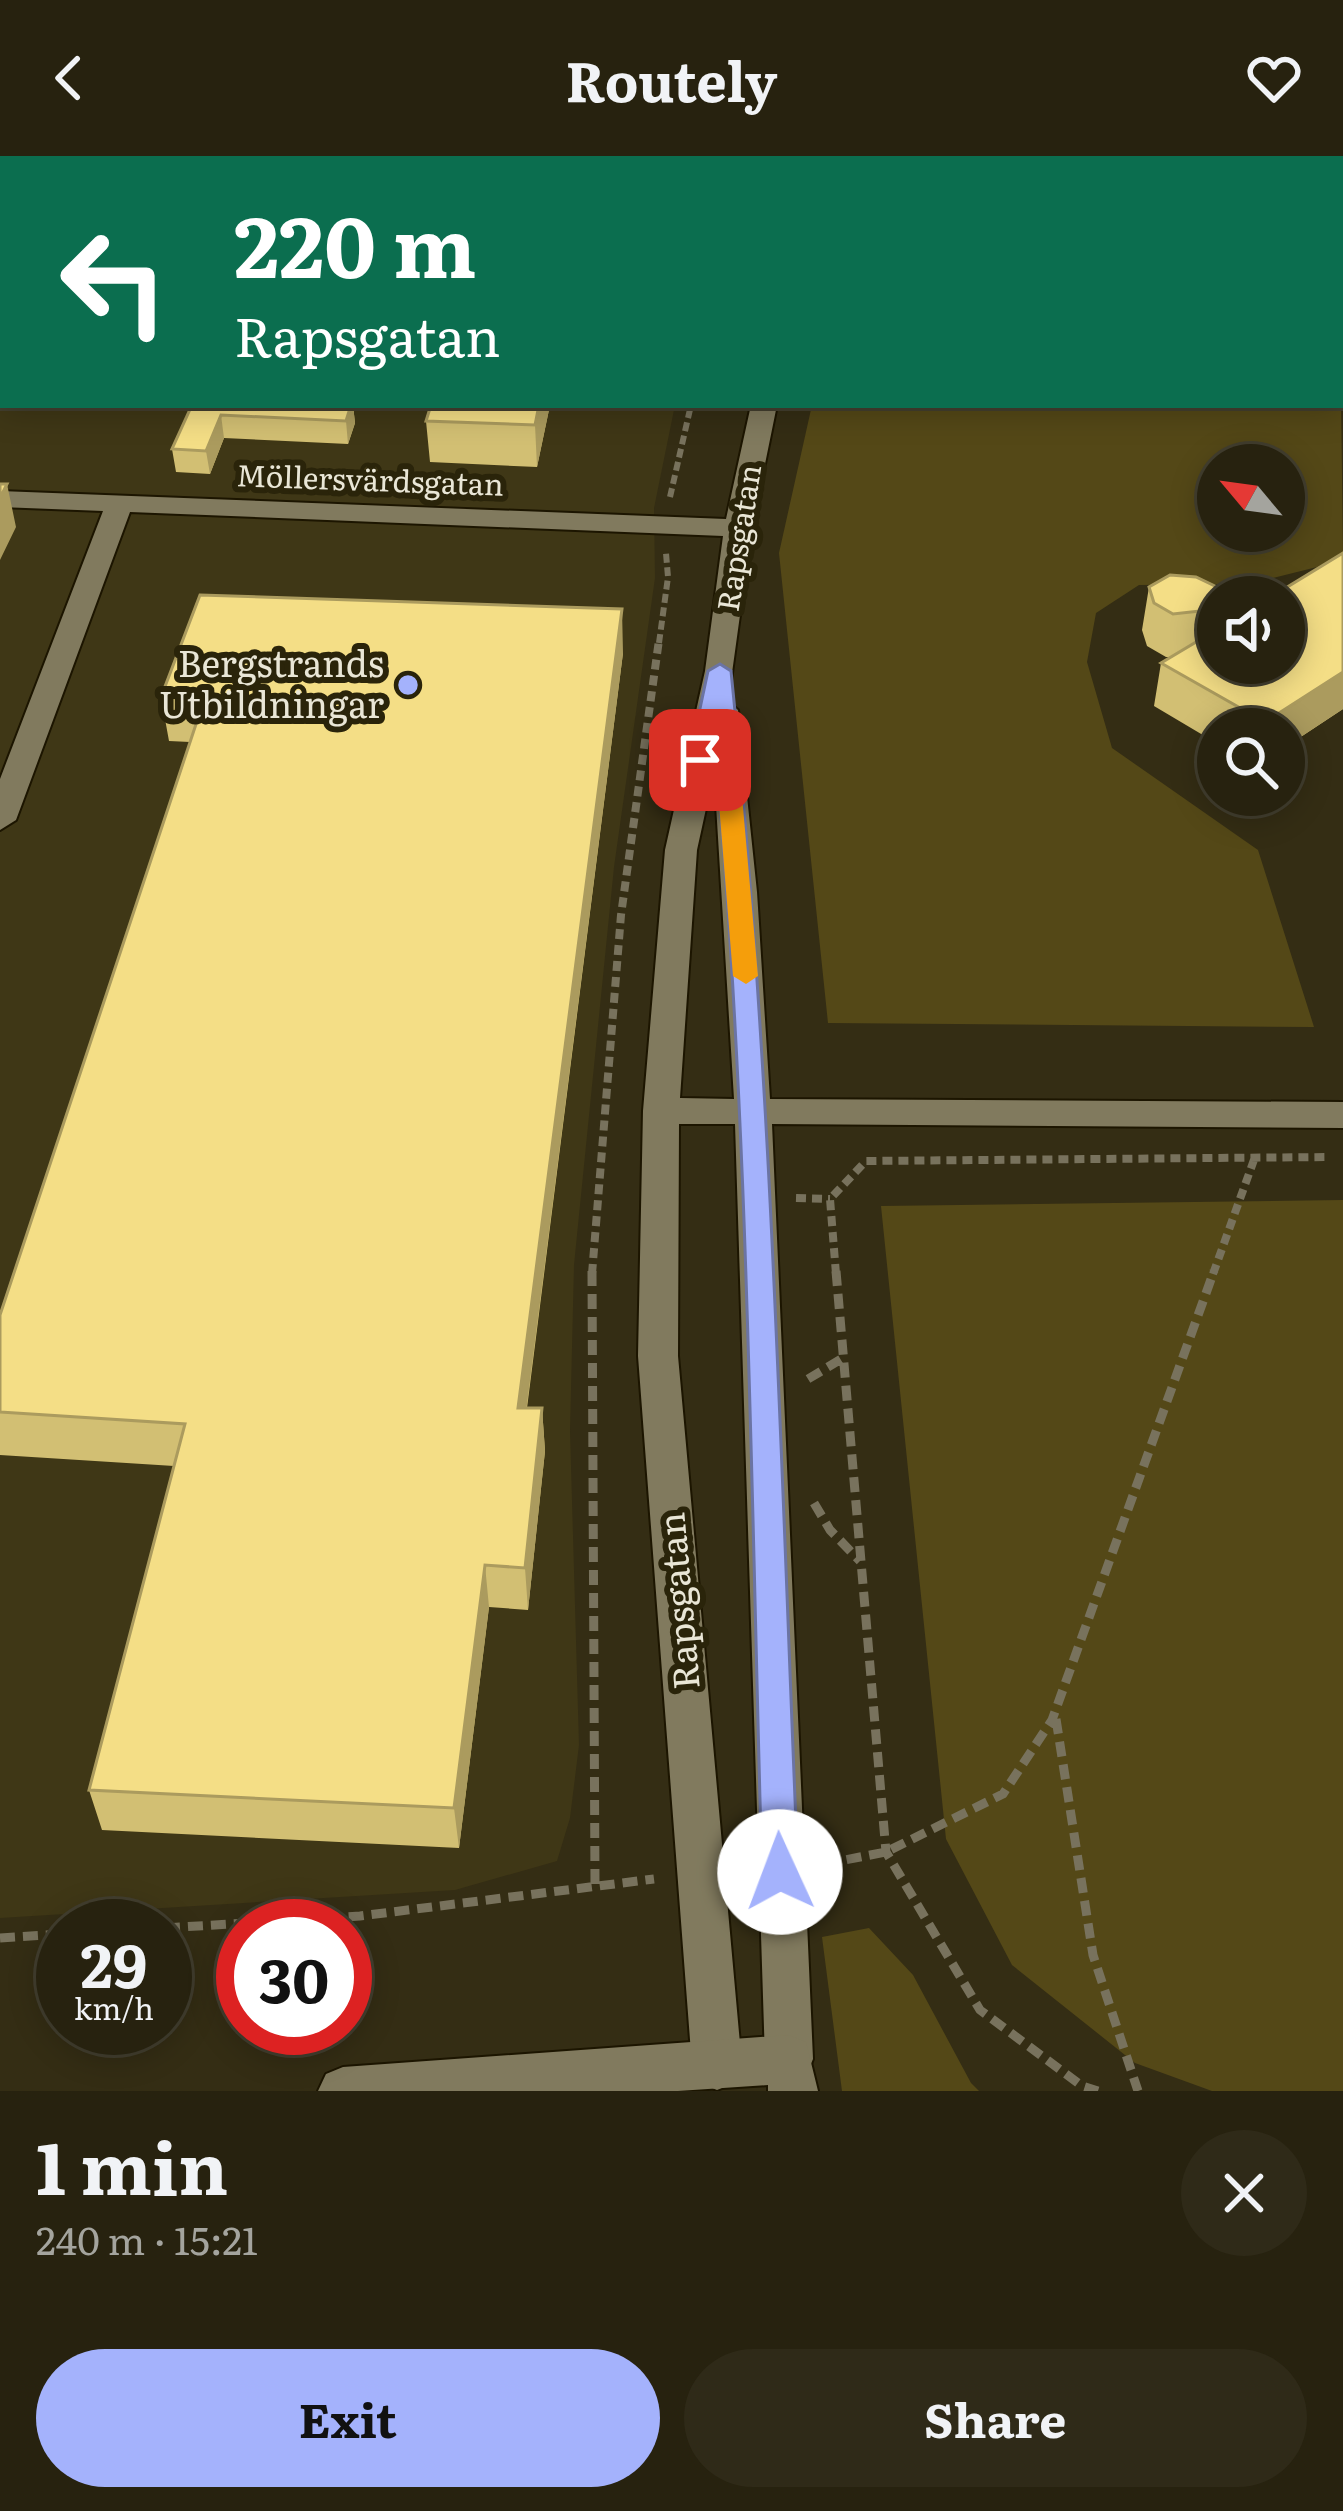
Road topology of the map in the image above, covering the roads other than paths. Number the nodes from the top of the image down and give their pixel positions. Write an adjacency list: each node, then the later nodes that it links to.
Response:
1 (763, 408): 4 (street, Rapsgatan)
2 (0, 499): 3 (street, Möllersvärdsgatan)
3 (119, 505): 4 (street, Möllersvärdsgatan); 6 (street)
4 (738, 528): 5 (street, Rapsgatan)
5 (720, 671): 7 (street, Rapsgatan); 8 (street, Rapsgatan)
6 (0, 820)
7 (661, 1111): 8 (street); 11 (street, Rapsgatan)
8 (753, 1112): 9 (street); 10 (street, Rapsgatan)
9 (1343, 1115)
10 (791, 2075): 11 (street)
11 (719, 2078): 12 (street)
12 (343, 2091)

